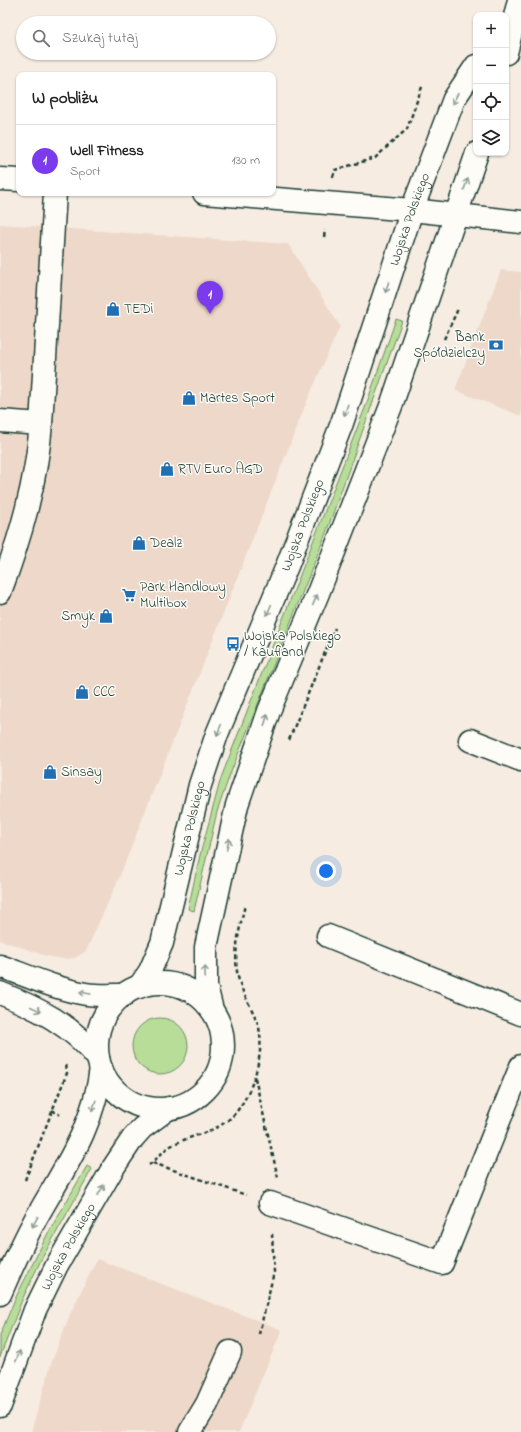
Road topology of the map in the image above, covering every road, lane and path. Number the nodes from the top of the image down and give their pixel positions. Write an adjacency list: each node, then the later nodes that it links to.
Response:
1 (519, 0): 2 (street); 3 (street)
2 (509, 15)
3 (507, 48)
4 (473, 70): 12 (street, Wojska Polskiego, one-way to 12)
5 (423, 84): 11 (path)
6 (476, 156): 13 (street, one-way to 6)
7 (0, 179): 8 (street)
8 (16, 180)
9 (55, 196): 19 (street)
10 (245, 196): 11 (street)
11 (328, 202): 12 (street); 15 (path)
12 (412, 210): 13 (street); 28 (street, Wojska Polskiego, one-way to 28)
13 (455, 215): 14 (street); 30 (street, one-way to 13)
14 (521, 222)
15 (324, 237)
16 (458, 308): 17 (path)
17 (443, 342)
18 (0, 421): 19 (street)
19 (41, 424): 20 (street)
20 (0, 592)
21 (337, 622): 23 (path)
22 (470, 740): 24 (street)
23 (288, 745)
24 (521, 760)
25 (245, 903): 35 (path)
26 (328, 936): 31 (street)
27 (0, 966): 28 (street, one-way to 27)
28 (131, 991): 30 (street); 33 (street)
29 (0, 993): 33 (street, one-way to 33)
30 (212, 1010): 36 (street)
31 (521, 1014)
32 (63, 1056): 39 (path)
33 (100, 1063): 36 (street); 41 (street, one-way to 41)
34 (519, 1077): 40 (street)
35 (255, 1078): 37 (path); 40 (path)
36 (169, 1108): 44 (street, Wojska Polskiego, one-way to 36)
37 (152, 1162): 38 (path); 40 (path)
38 (145, 1168)
39 (24, 1183)
40 (270, 1203): 42 (path)
41 (0, 1294)
42 (259, 1334)
43 (230, 1352): 45 (street)
44 (0, 1406)
45 (190, 1432)

